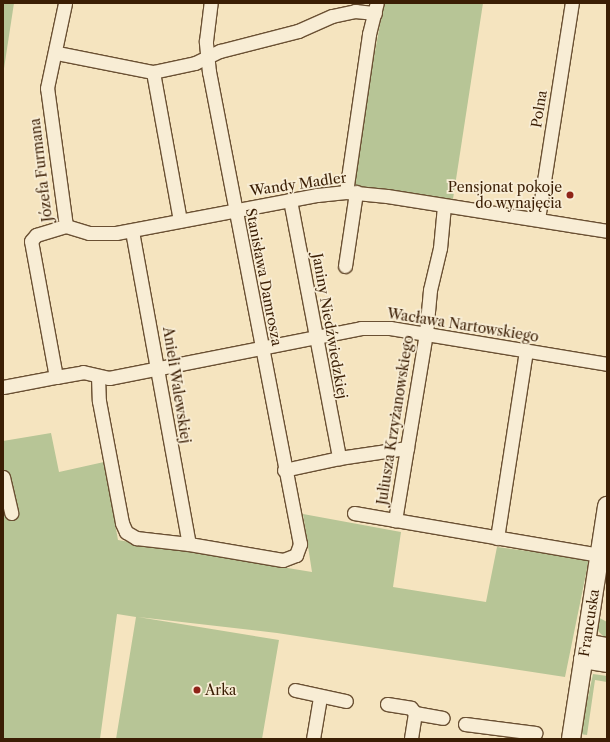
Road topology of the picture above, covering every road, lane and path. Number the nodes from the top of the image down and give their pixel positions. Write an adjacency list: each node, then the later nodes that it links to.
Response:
1 (65, 3): 5 (street, Józefa Furmana)
2 (212, 3): 6 (street, Stanisława Damrosza)
3 (572, 3): 12 (street, Polna)
4 (376, 8): 6 (street); 8 (street)
5 (56, 53): 7 (street); 14 (street, Józefa Furmana)
6 (207, 57): 7 (street); 11 (street, Stanisława Damrosza)
7 (153, 72): 13 (street)
8 (351, 192): 9 (street, Wandy Madler); 10 (street, Wandy Madler); 17 (street)
9 (290, 200): 11 (street, Wandy Madler); 19 (street, Janiny Niedźwiedzkiej)
10 (444, 206): 12 (street, Wandy Madler); 18 (street, Juliusza Krzyżanowskiego)
11 (236, 210): 13 (street, Wandy Madler); 20 (street, Stanisława Damrosza)
12 (538, 219): 16 (street, Wandy Madler)
13 (180, 221): 15 (street, Wandy Madler)
14 (66, 226): 15 (street, Wandy Madler); 25 (street, Józefa Furmana)
15 (132, 231): 23 (street, Anieli Walewskiej)
16 (607, 231)
17 (345, 266)
18 (426, 333): 19 (street, Wacława Nartowskiego); 21 (street, Wacława Nartowskiego); 27 (street, Juliusza Krzyżanowskiego)
19 (316, 336): 20 (street, Wacława Nartowskiego); 28 (street, Janiny Niedźwiedzkiej)
20 (262, 348): 23 (street, Wacława Nartowskiego); 29 (street, Stanisława Damrosza)
21 (526, 351): 22 (street, Wacława Nartowskiego); 35 (street)
22 (607, 364)
23 (157, 370): 24 (street, Wacława Nartowskiego); 36 (street, Anieli Walewskiej)
24 (98, 376): 25 (street, Wacława Nartowskiego); 36 (street)
25 (56, 377): 26 (street)
26 (3, 387)
27 (407, 448): 28 (street); 34 (street, Juliusza Krzyżanowskiego)
28 (339, 458): 29 (street)
29 (284, 470): 36 (street, Stanisława Damrosza)
30 (3, 476): 32 (street)
31 (607, 506): 37 (street, Francuska)
32 (11, 513)
33 (354, 513): 34 (street, Juliusza Krzyżanowskiego)
34 (395, 520): 35 (street, Juliusza Krzyżanowskiego)
35 (497, 538): 37 (street, Juliusza Krzyżanowskiego)
36 (189, 544)
37 (599, 555): 39 (street, Francuska)
38 (607, 647): 39 (street)
39 (584, 651): 40 (street); 52 (street, Francuska)
40 (607, 663)
41 (295, 690): 42 (street)
42 (320, 697): 43 (street); 50 (street)
43 (346, 701)
44 (387, 704): 45 (street)
45 (415, 713): 46 (street); 51 (street)
46 (443, 718)
47 (465, 724): 49 (street)
48 (535, 733): 49 (street)
49 (509, 734)
50 (313, 739)
51 (411, 739)
52 (571, 739)

